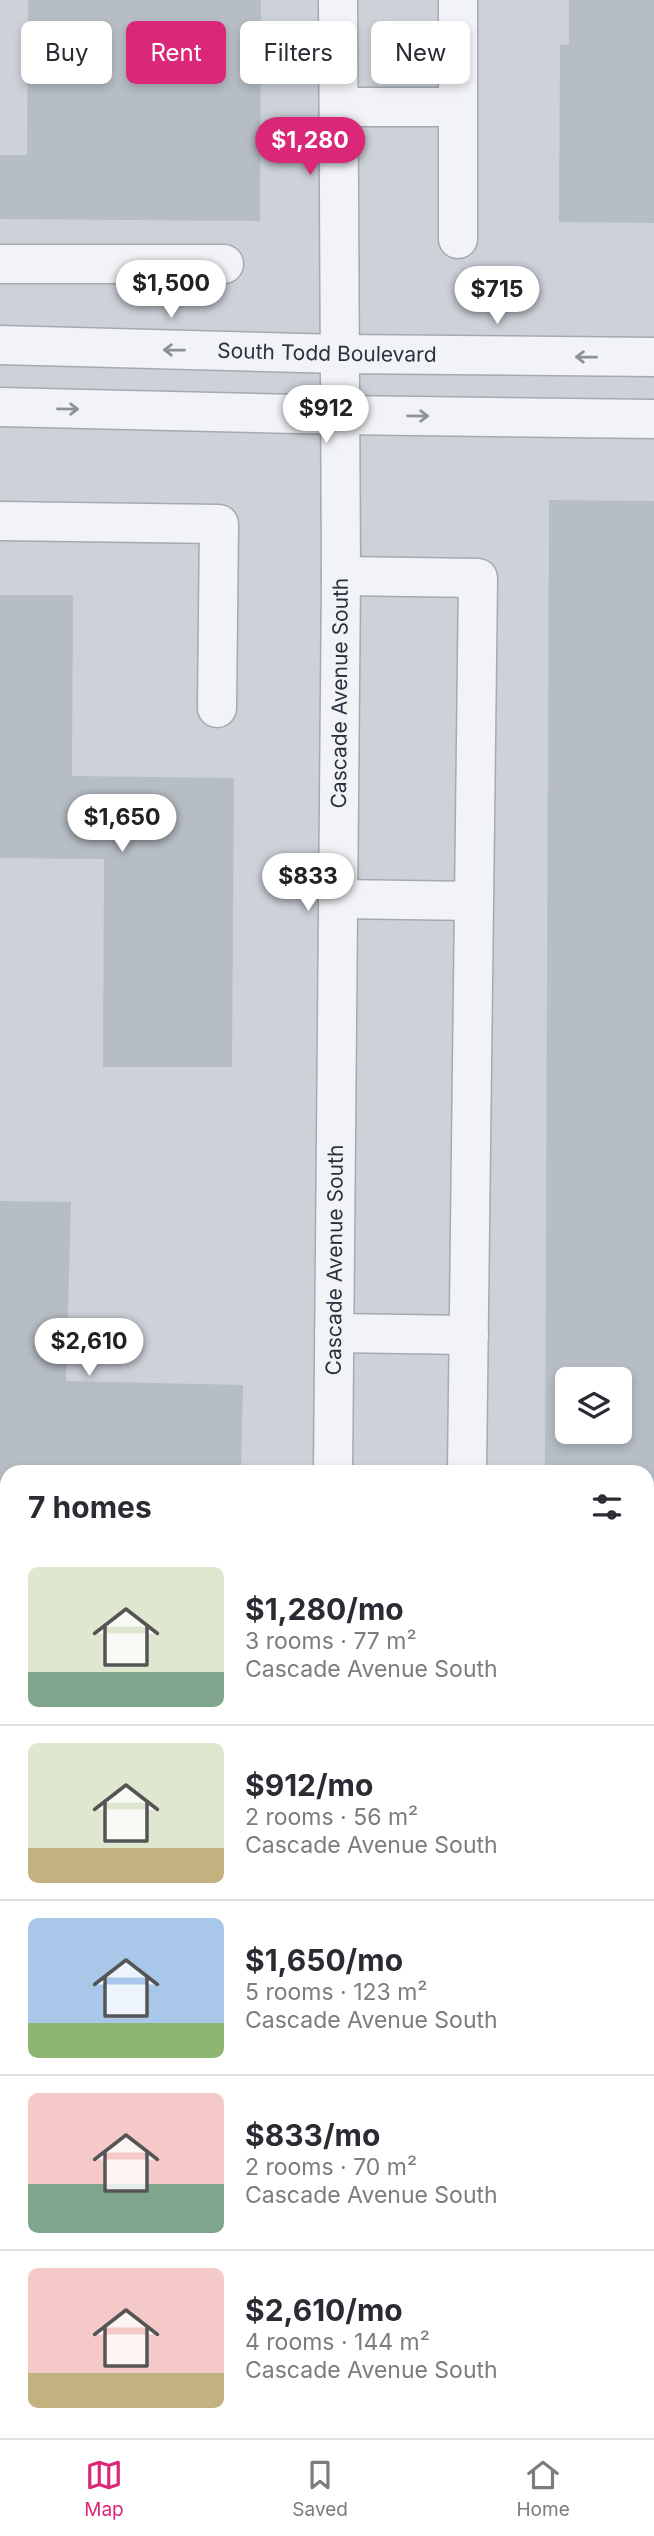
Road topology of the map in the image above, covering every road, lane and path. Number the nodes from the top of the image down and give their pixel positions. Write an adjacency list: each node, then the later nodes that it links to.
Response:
1 (338, 0): 3 (street, Cascade Avenue South)
2 (458, 0): 4 (street)
3 (339, 107): 4 (street); 9 (street, Cascade Avenue South)
4 (457, 107): 5 (street)
5 (458, 239)
6 (0, 264): 7 (street)
7 (224, 264)
8 (0, 345): 9 (street, South Todd Boulevard, one-way to 8)
9 (340, 354): 10 (street, South Todd Boulevard, one-way to 9); 12 (street, Cascade Avenue South)
10 (654, 357)
11 (0, 407): 12 (street, one-way to 12)
12 (340, 415): 13 (street, one-way to 13); 15 (street, Cascade Avenue South)
13 (654, 419)
14 (0, 521): 16 (street)
15 (341, 576): 17 (street, Cascade Avenue South); 18 (street)
16 (217, 708)
17 (338, 899): 18 (street); 19 (street, Cascade Avenue South)
18 (474, 901): 20 (street)
19 (334, 1333): 20 (street); 21 (street, Cascade Avenue South)
20 (469, 1335): 22 (street)
21 (333, 1465)
22 (467, 1465)

